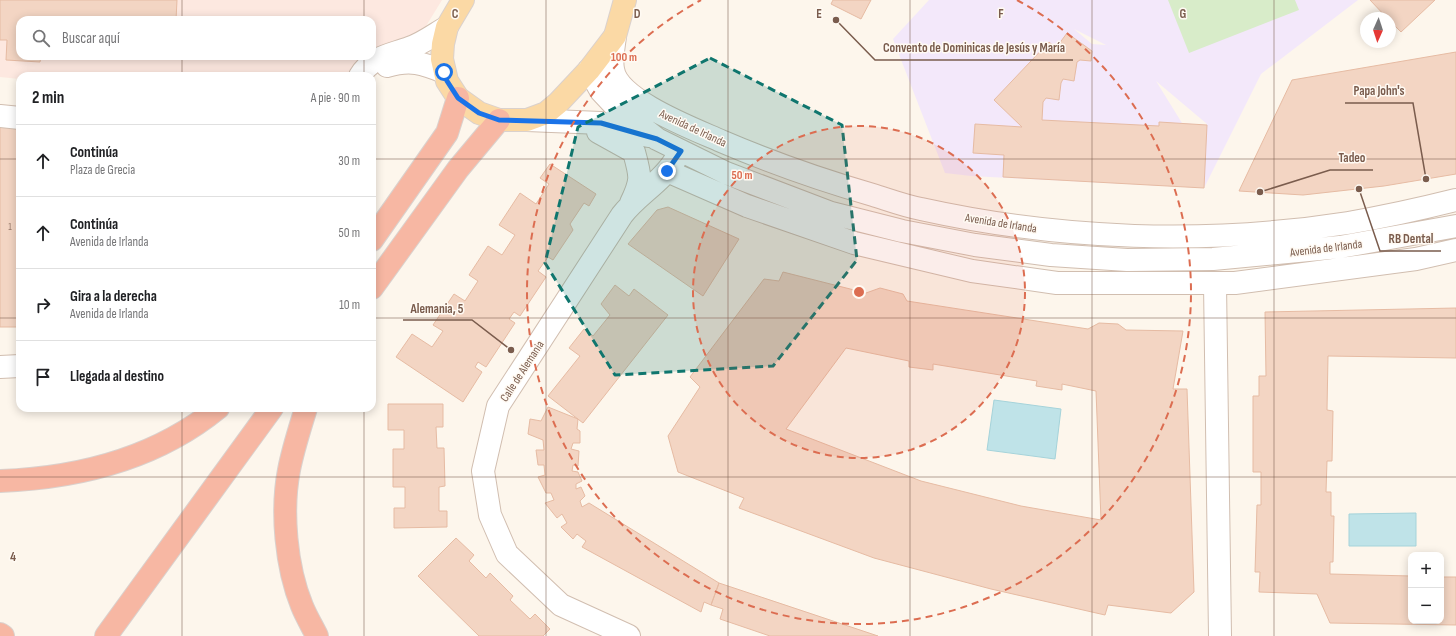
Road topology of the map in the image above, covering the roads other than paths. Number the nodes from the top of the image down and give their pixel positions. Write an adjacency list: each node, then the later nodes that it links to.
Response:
1 (463, 0): 3 (main road)
2 (625, 0): 4 (main road)
3 (447, 27): 6 (street); 9 (main road)
4 (614, 36): 7 (main road); 21 (street, Avenida de Irlanda)
5 (375, 60): 8 (street)
6 (376, 60)
7 (589, 70): 15 (main road); 17 (street, Avenida de Irlanda)
8 (364, 72)
9 (444, 72): 10 (street); 11 (main road)
10 (376, 74)
11 (458, 98): 14 (main road); 25 (highway)
12 (0, 116): 13 (street)
13 (16, 118)
14 (499, 120): 15 (main road); 27 (highway)
15 (527, 120): 16 (street, Avenida de Irlanda)
16 (576, 121): 17 (street, Avenida de Irlanda); 22 (street, Avenida de Irlanda)
17 (657, 139): 18 (street, Avenida de Irlanda)
18 (681, 151): 19 (street); 20 (street, Avenida de Irlanda)
19 (667, 171): 22 (street, Calle de Alemania); 23 (street, Avenida de Irlanda)
20 (726, 173): 23 (street, Avenida de Irlanda); 24 (street, Avenida de Irlanda)
21 (1456, 200)
22 (630, 204): 39 (street, Calle de Alemania)
23 (759, 210): 28 (street, Avenida de Irlanda)
24 (1456, 226)
25 (376, 234)
26 (1456, 250): 28 (street, Avenida de Irlanda)
27 (376, 282)
28 (1215, 284): 40 (street)
29 (16, 366): 30 (street)
30 (0, 367)
31 (212, 412): 34 (highway)
32 (268, 412): 35 (highway)
33 (305, 412): 38 (highway)
34 (0, 481)
35 (110, 630)
36 (0, 634): 37 (highway)
37 (3, 636)
38 (317, 636)
39 (629, 636)
40 (1220, 636)

